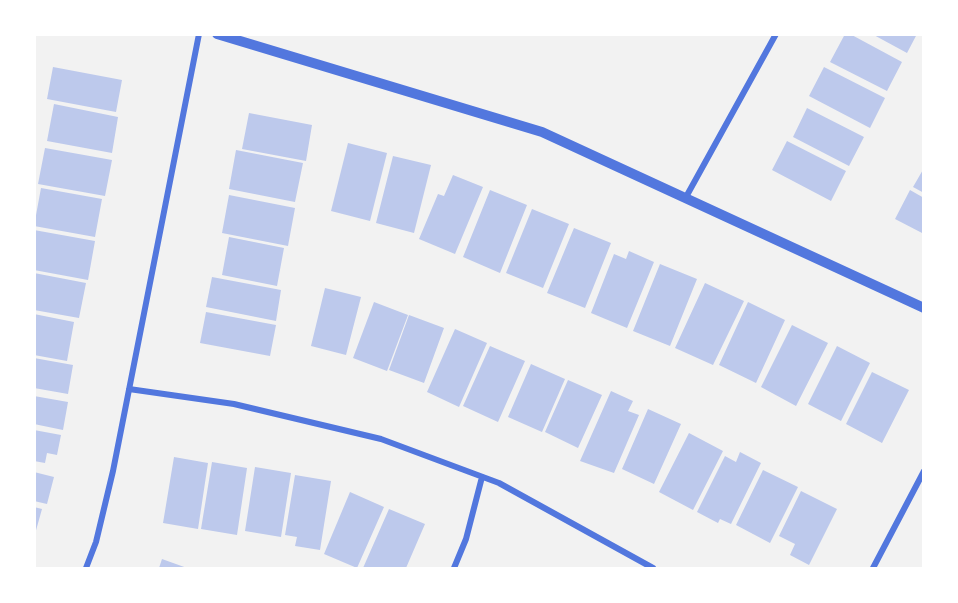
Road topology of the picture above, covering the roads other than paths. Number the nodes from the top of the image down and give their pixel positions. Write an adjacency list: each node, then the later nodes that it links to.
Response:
1 (199, 34): 6 (street)
2 (217, 34): 4 (street)
3 (776, 34): 4 (street)
4 (686, 197): 5 (street)
5 (924, 308)
6 (129, 389): 8 (street); 9 (street)
7 (924, 471): 12 (street)
8 (482, 477): 10 (street); 11 (street)
9 (86, 568)
10 (454, 568)
11 (653, 568)
12 (873, 568)

